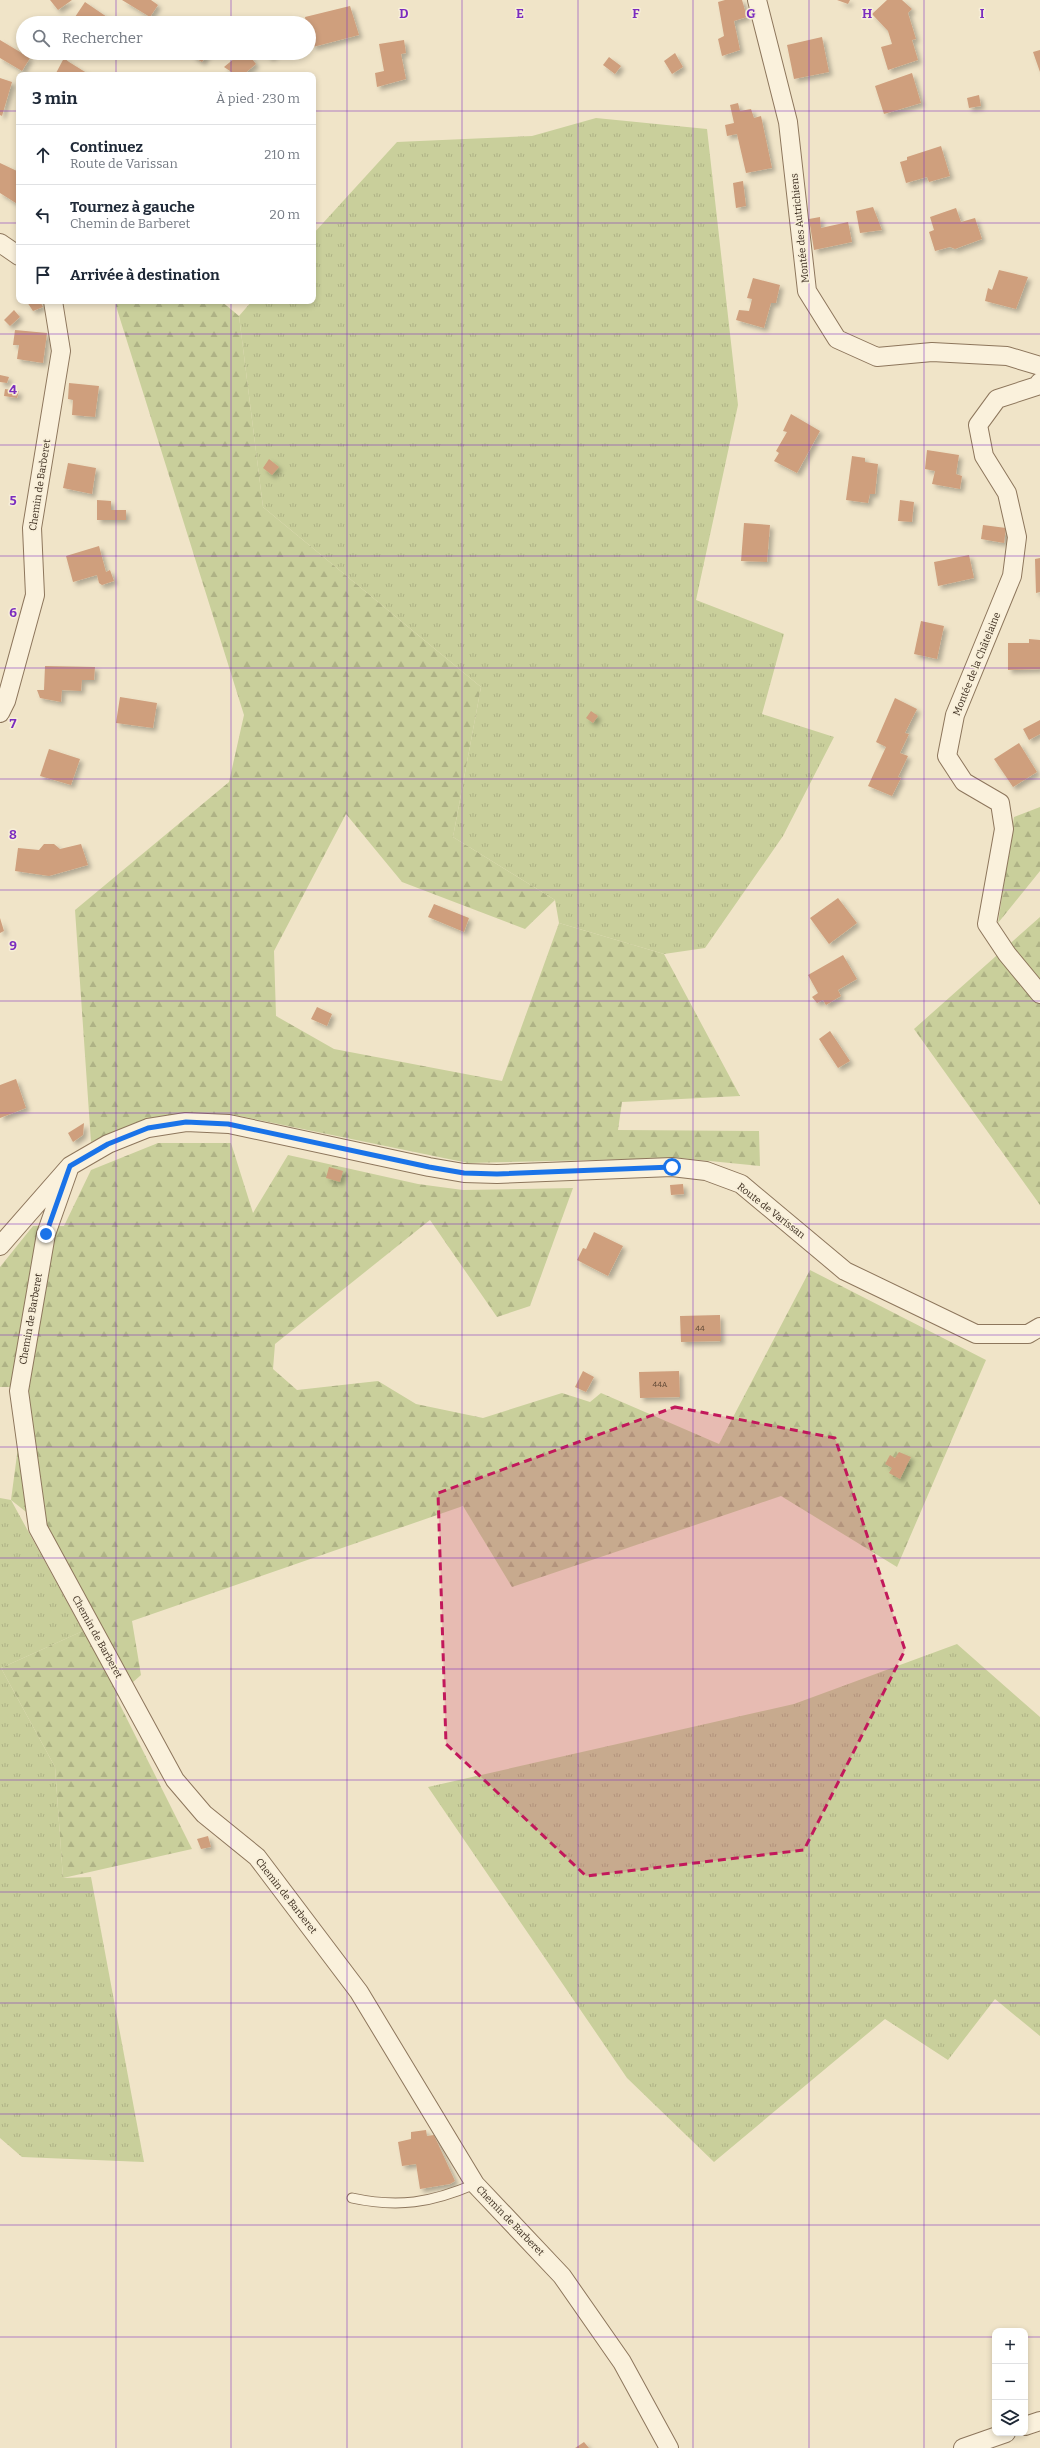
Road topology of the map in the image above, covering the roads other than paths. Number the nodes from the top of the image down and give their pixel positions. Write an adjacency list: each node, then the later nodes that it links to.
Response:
1 (757, 0): 5 (street, Montée des Autrichiens)
2 (0, 243): 3 (street)
3 (16, 254)
4 (53, 304): 7 (street, Chemin de Barberet)
5 (1040, 366)
6 (1040, 382): 8 (street, Montée de la Châtelaine)
7 (0, 713)
8 (1040, 994)
9 (70, 1166): 10 (street, Route de Varissan); 11 (street, Route de Varissan); 12 (street, Chemin de Barberet)
10 (0, 1246)
11 (1040, 1328)
12 (474, 2184): 13 (lane); 17 (street, Chemin de Barberet)
13 (352, 2198)
14 (1040, 2421): 15 (street)
15 (1028, 2425)
16 (998, 2436): 18 (street)
17 (669, 2448)
18 (964, 2448)

